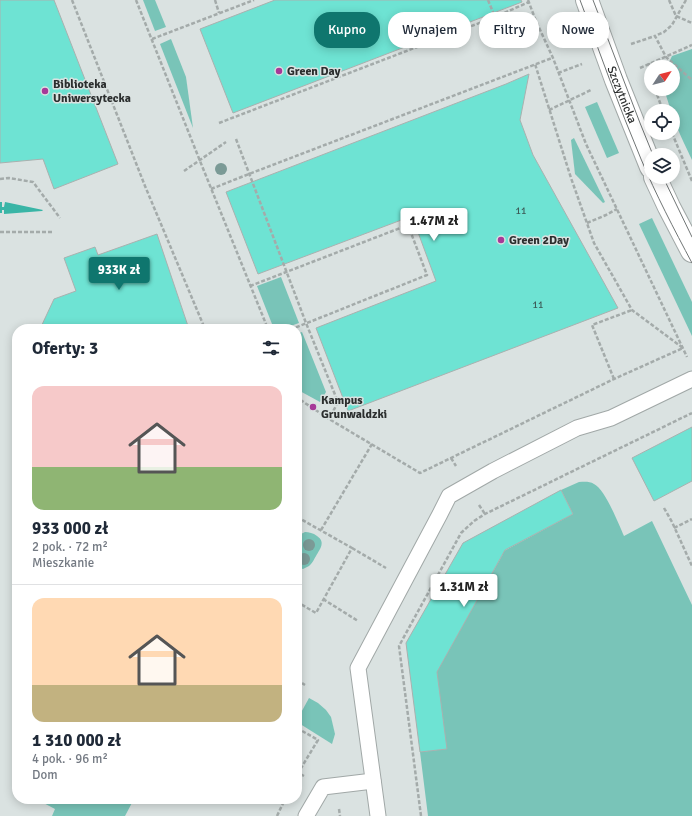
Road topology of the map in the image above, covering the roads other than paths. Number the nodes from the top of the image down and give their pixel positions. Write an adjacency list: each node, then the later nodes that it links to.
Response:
1 (587, 0): 2 (street, Szczytnicka)
2 (644, 150)
3 (659, 184): 4 (street)
4 (692, 251)
5 (692, 379): 6 (lane)
6 (373, 780): 7 (lane); 8 (lane)
7 (306, 816)
8 (378, 816)

